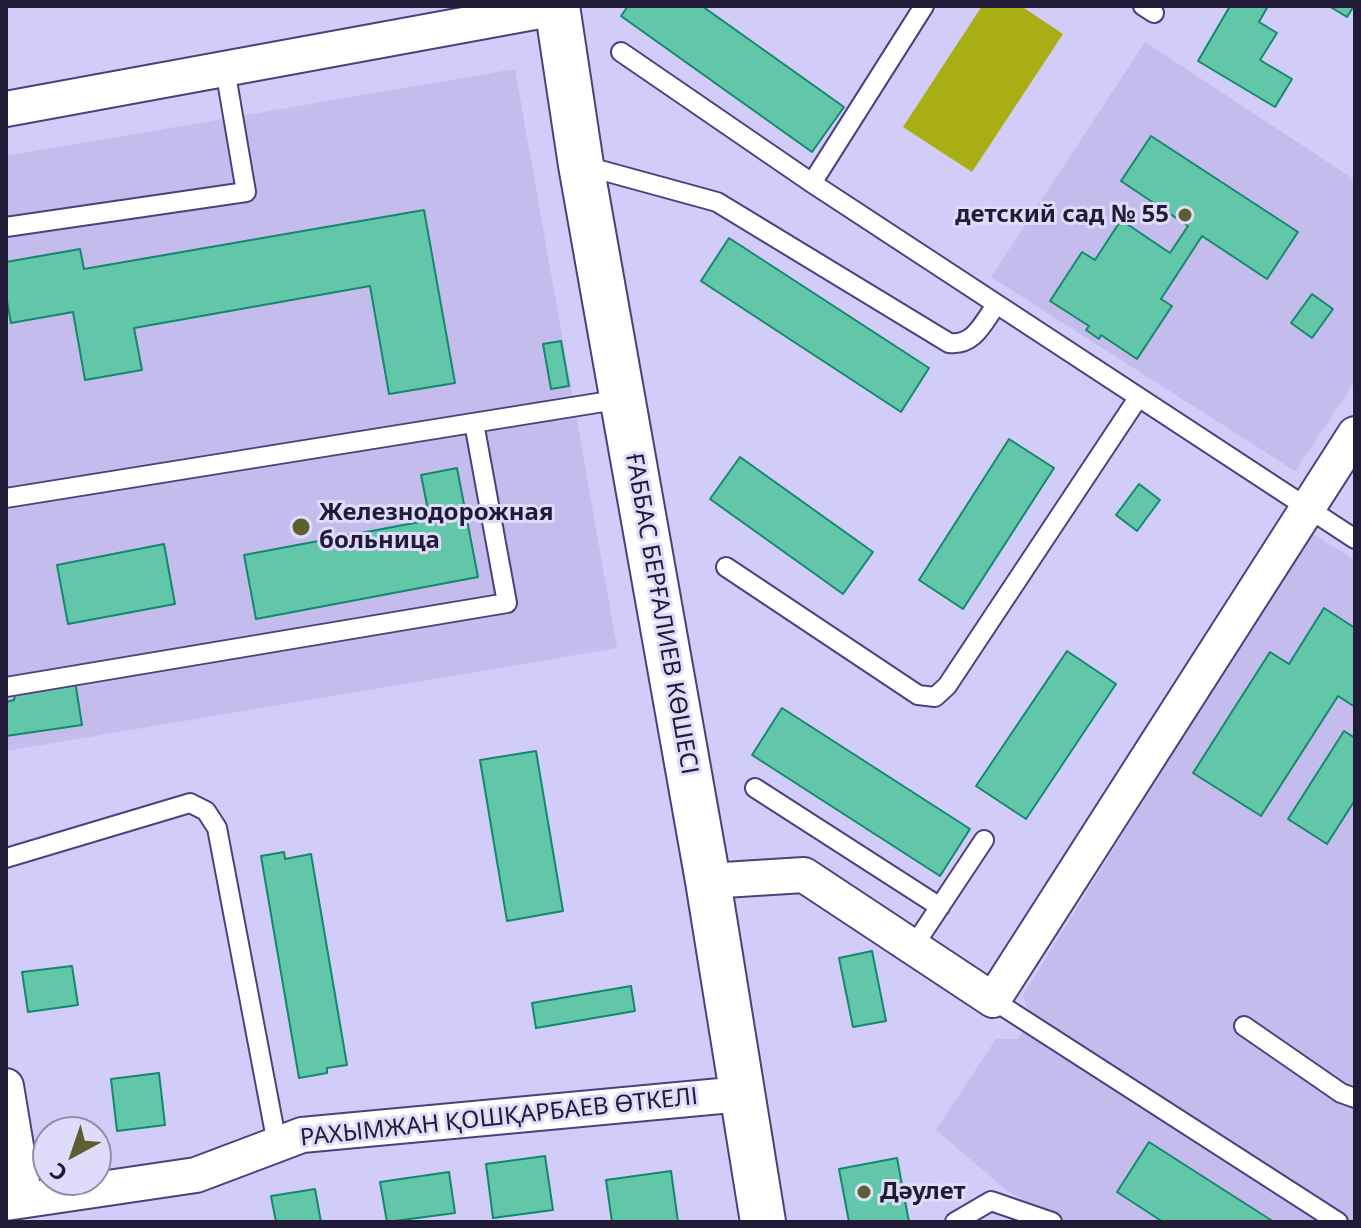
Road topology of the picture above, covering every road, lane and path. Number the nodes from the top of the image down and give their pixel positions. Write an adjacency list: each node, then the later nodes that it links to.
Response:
1 (924, 6): 7 (lane)
2 (556, 7): 4 (street); 6 (main road, ҒАББАС БЕРҒАЛИЕВ КӨШЕСІ)
3 (621, 52): 7 (lane)
4 (225, 69): 5 (street); 8 (lane)
5 (6, 109)
6 (581, 165): 9 (lane); 11 (main road, ҒАББАС БЕРҒАЛИЕВ КӨШЕСІ)
7 (812, 183): 9 (lane)
8 (6, 227)
9 (996, 305): 10 (lane)
10 (1138, 398): 15 (lane); 17 (lane)
11 (622, 399): 12 (lane); 22 (main road, ҒАББАС БЕРҒАЛИЕВ КӨШЕСІ)
12 (474, 423): 14 (lane); 18 (lane)
13 (1355, 434): 15 (street)
14 (6, 498)
15 (1307, 508): 16 (lane); 25 (street)
16 (1355, 539)
17 (726, 567)
18 (6, 687)
19 (755, 788): 23 (lane)
20 (984, 840): 23 (lane)
21 (6, 858): 30 (lane)
22 (708, 881): 24 (street); 28 (main road, ҒАББАС БЕРҒАЛИЕВ КӨШЕСІ)
23 (940, 907): 24 (lane)
24 (913, 947): 25 (street)
25 (993, 1000): 35 (lane)
26 (1244, 1026): 29 (lane)
27 (6, 1086): 31 (street, РАХЫМЖАН ҚОШҚАРБАЕВ ӨТКЕЛІ)
28 (742, 1094): 30 (street, РАХЫМЖАН ҚОШҚАРБАЕВ ӨТКЕЛІ); 32 (main road, ҒАББАС БЕРҒАЛИЕВ КӨШЕСІ)
29 (1355, 1098)
30 (277, 1144): 31 (street, РАХЫМЖАН ҚОШҚАРБАЕВ ӨТКЕЛІ)
31 (16, 1202)
32 (763, 1222)
33 (955, 1222): 34 (lane)
34 (1052, 1222)
35 (1338, 1222)

